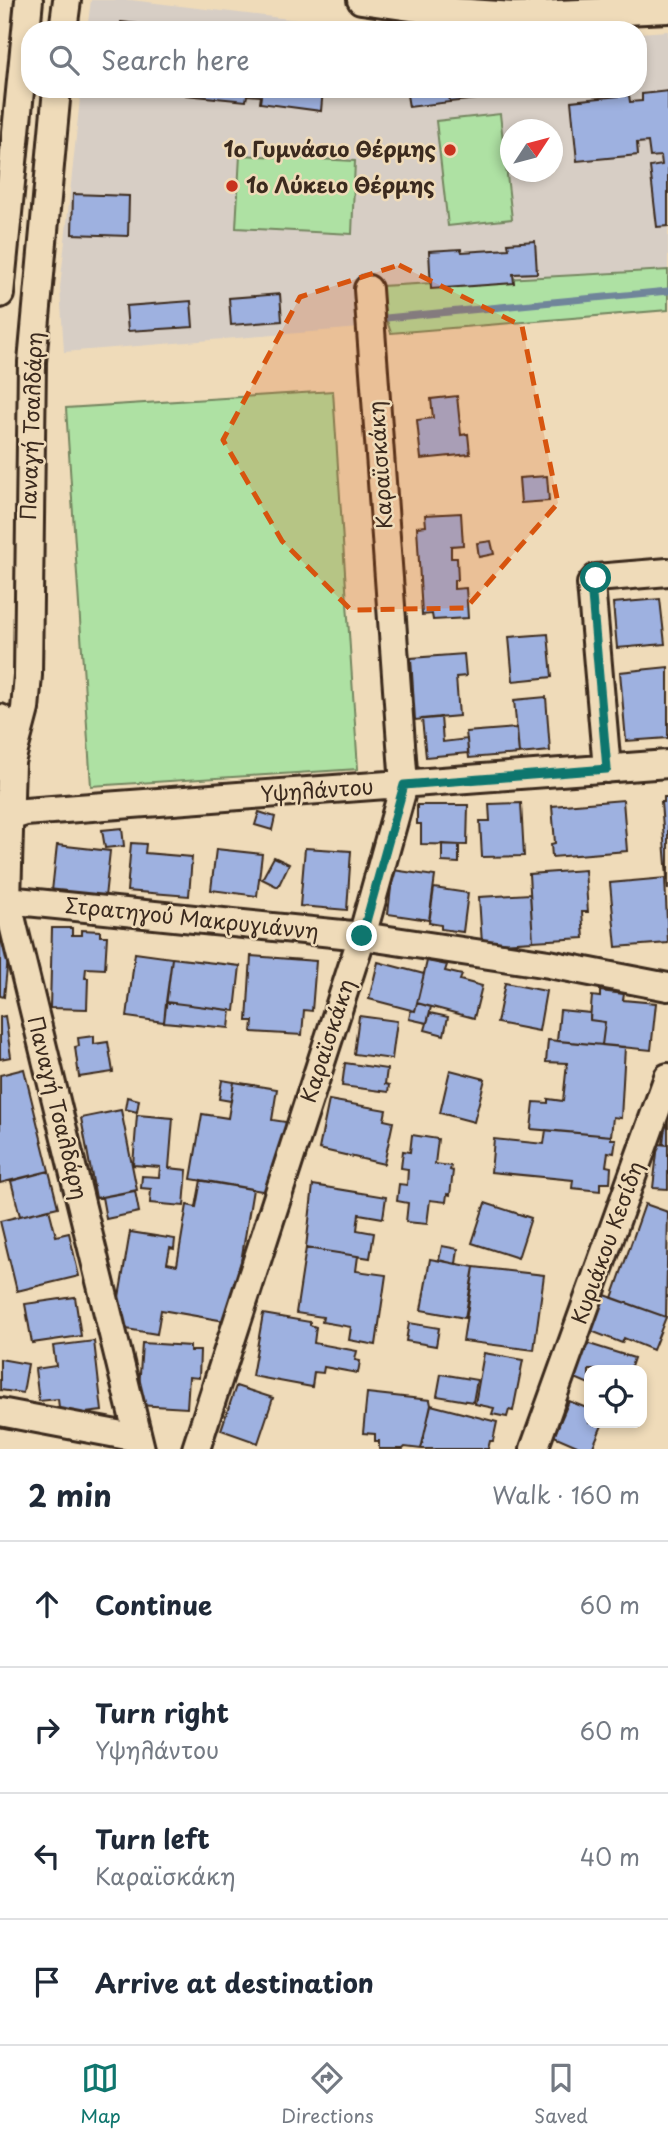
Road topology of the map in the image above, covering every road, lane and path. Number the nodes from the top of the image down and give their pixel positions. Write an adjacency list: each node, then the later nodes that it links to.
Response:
1 (29, 0): 6 (street)
2 (67, 0): 7 (street)
3 (361, 0): 4 (street)
4 (440, 5): 5 (street)
5 (668, 9)
6 (26, 21)
7 (64, 21)
8 (21, 64): 10 (street)
9 (56, 98): 15 (street, Παναγή Τσαλδάρη)
10 (6, 183): 12 (street)
11 (368, 289): 18 (street, Καραϊσκάκη)
12 (0, 294)
13 (668, 572): 17 (street)
14 (0, 718): 15 (street, Παναγή Τσαλδάρη)
15 (11, 762): 19 (street, Παναγή Τσαλδάρη)
16 (668, 764): 17 (street, Υψηλάντου)
17 (607, 769): 18 (street, Υψηλάντου)
18 (404, 785): 19 (street, Υψηλάντου); 21 (street, Καραϊσκάκη)
19 (4, 818): 20 (street, Παναγή Τσαλδάρη)
20 (6, 900): 21 (street, Στρατηγού Μακρυγιάννη); 25 (street, Παναγή Τσαλδάρη)
21 (362, 936): 22 (street, Στρατηγού Μακρυγιάννη); 26 (street, Καραϊσκάκη)
22 (668, 987)
23 (668, 1077): 27 (street, Κυριάκου Κεσίδη)
24 (0, 1412): 25 (street)
25 (140, 1444)
26 (196, 1449)
27 (534, 1449)

